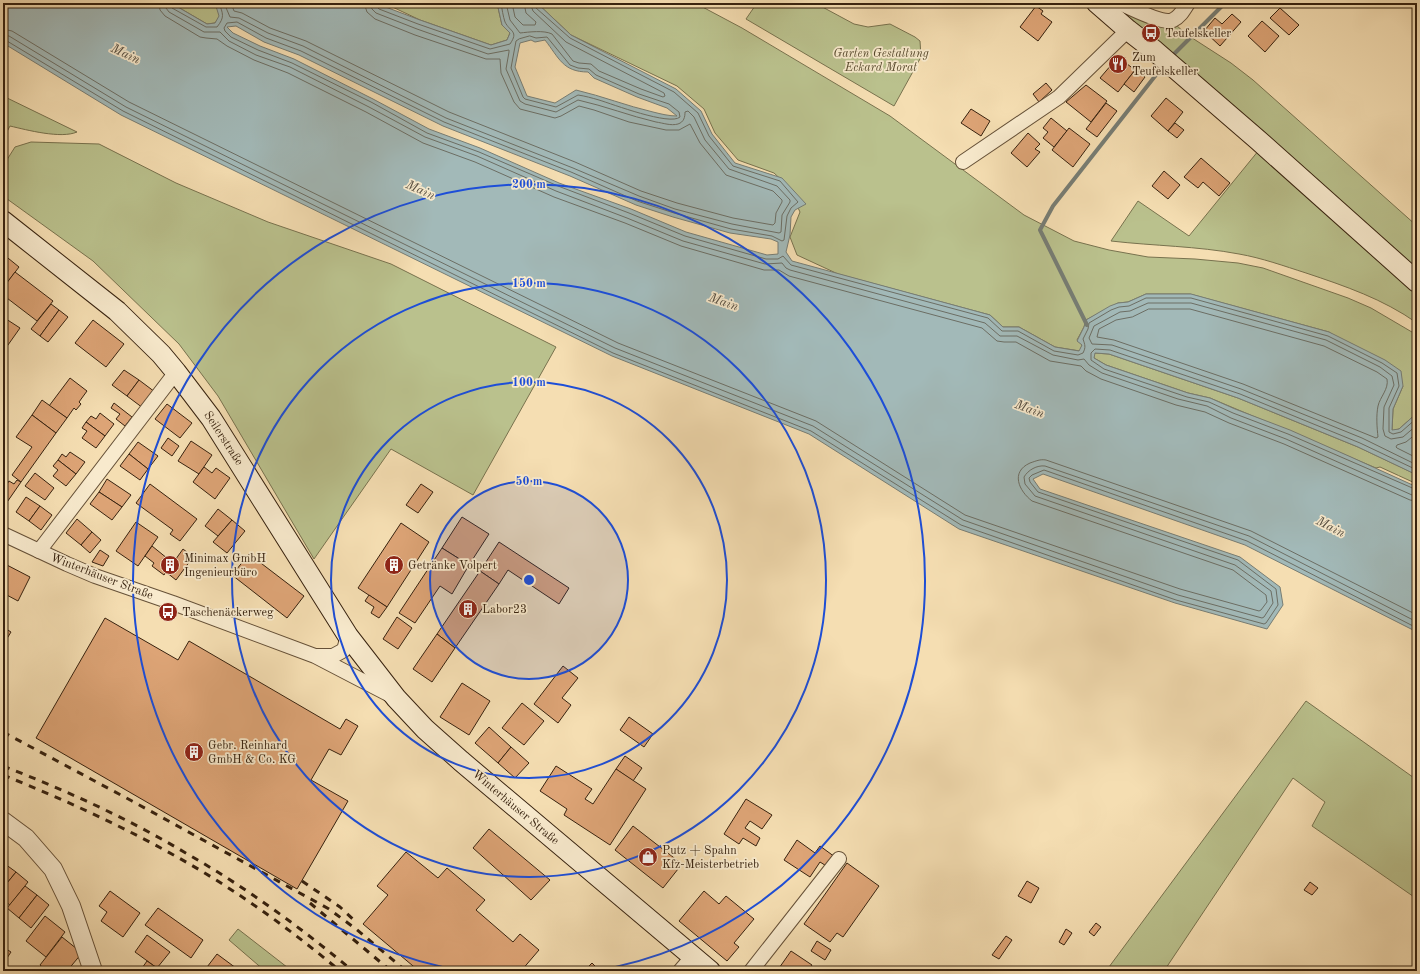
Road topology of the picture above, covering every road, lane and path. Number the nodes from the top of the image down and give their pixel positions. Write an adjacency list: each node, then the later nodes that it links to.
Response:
1 (1097, 3): 4 (main road)
2 (1119, 3): 3 (street)
3 (1188, 3)
4 (1128, 30): 5 (street); 7 (main road)
5 (963, 162)
6 (3, 221): 8 (main road, Seilerstraße)
7 (1417, 282)
8 (176, 372): 10 (street); 11 (main road, Seilerstraße)
9 (3, 534): 10 (street, Winterhäuser Straße)
10 (39, 551): 12 (street, Winterhäuser Straße)
11 (348, 636): 12 (street, Winterhäuser Straße); 13 (main road, Seilerstraße)
12 (316, 656): 13 (street, Winterhäuser Straße)
13 (396, 698): 16 (main road, Winterhäuser Straße)
14 (3, 821): 17 (street)
15 (839, 859): 19 (street)
16 (686, 964): 18 (main road, Winterhäuser Straße)
17 (93, 971)
18 (710, 971)
19 (750, 971)

